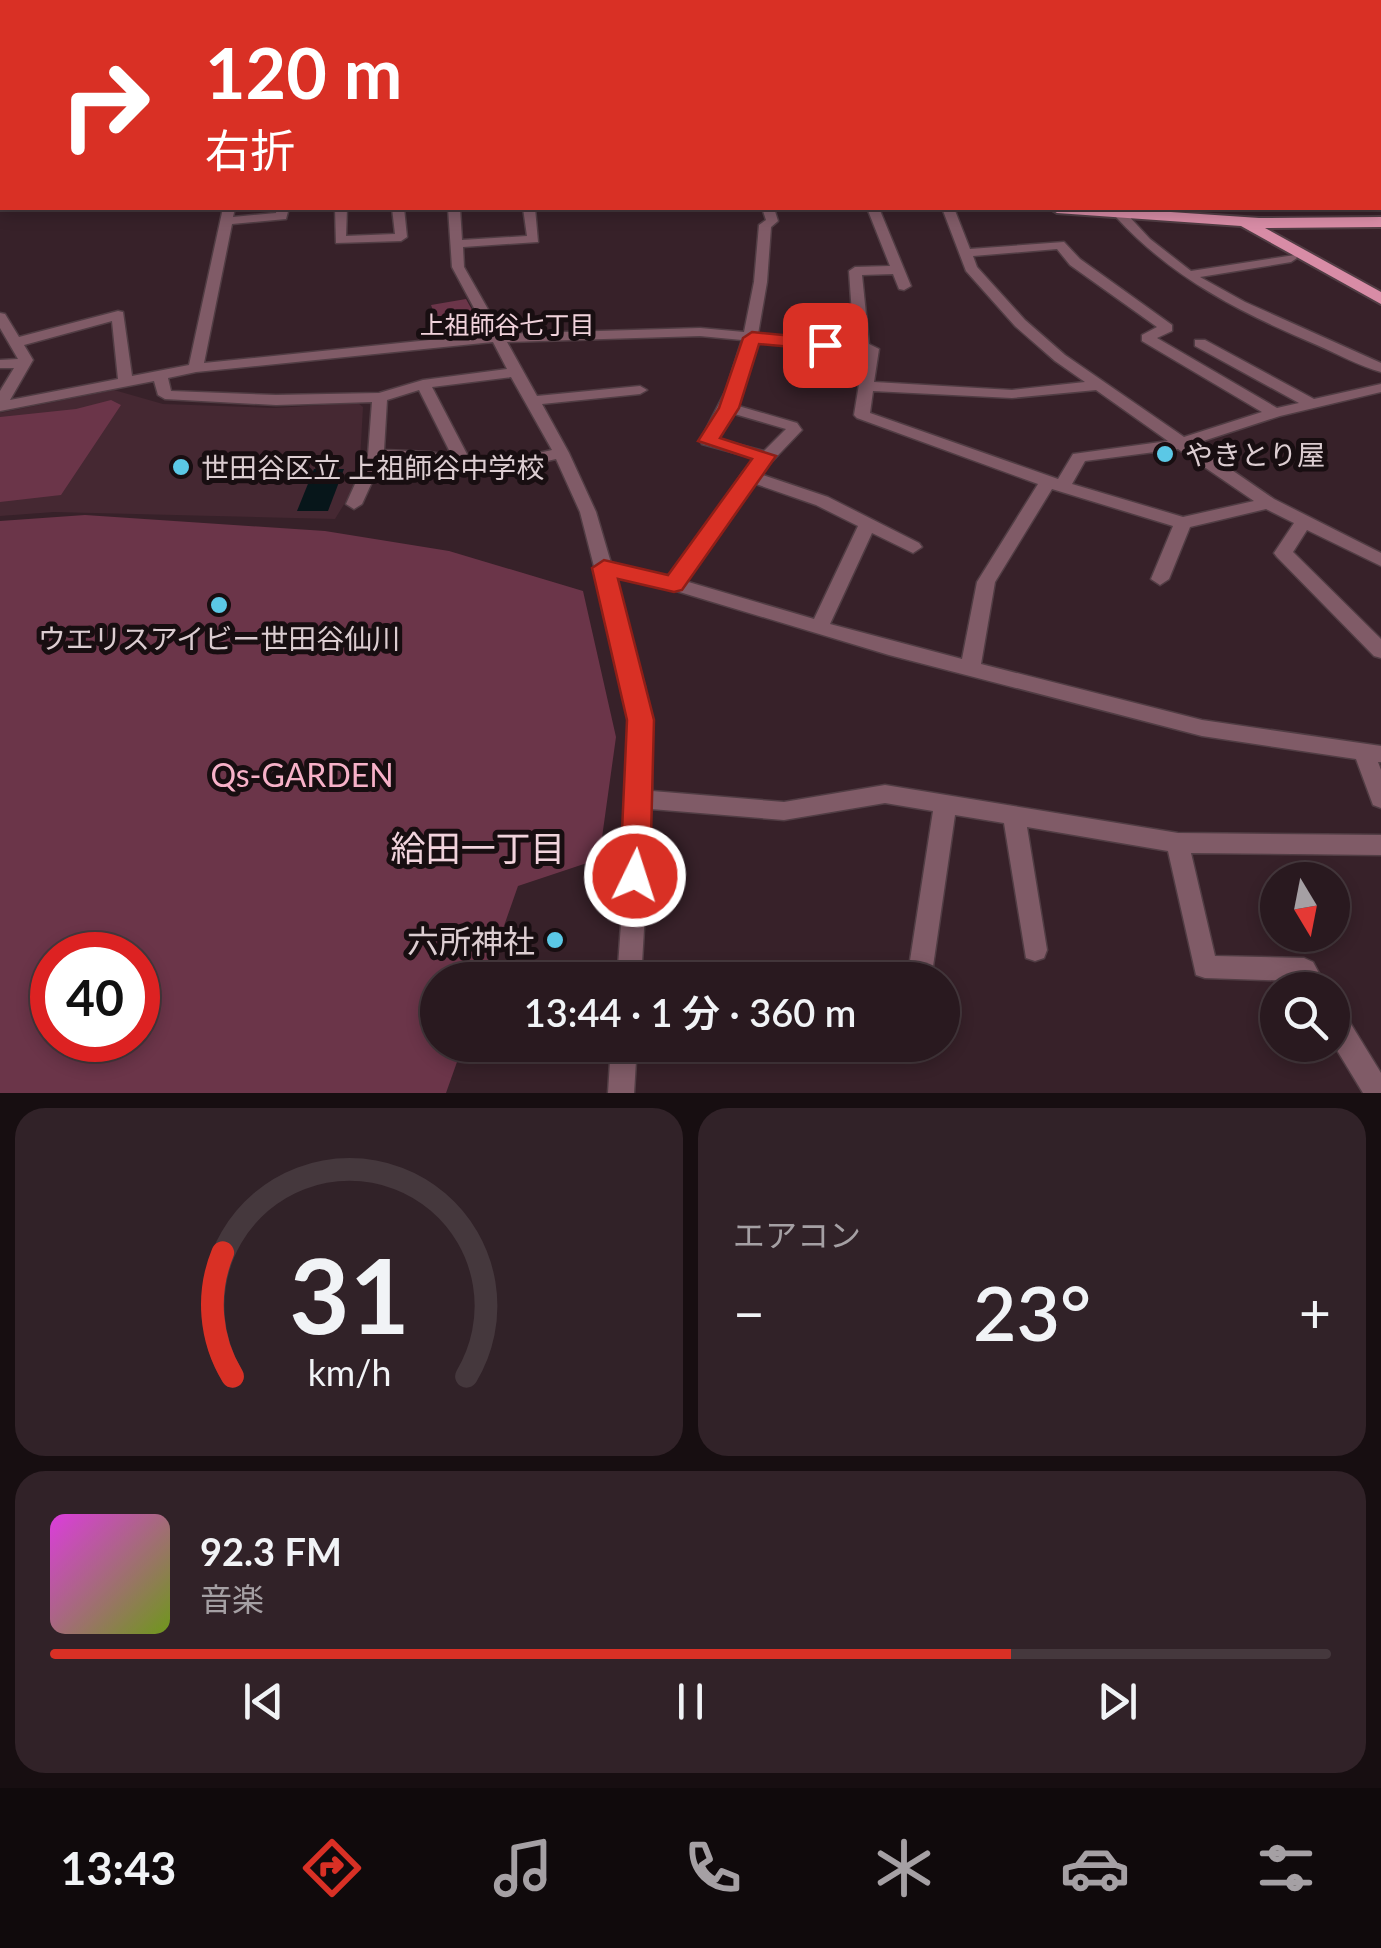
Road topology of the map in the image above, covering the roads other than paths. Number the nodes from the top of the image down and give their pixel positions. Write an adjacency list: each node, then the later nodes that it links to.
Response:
1 (357, 0): 2 (street)
2 (367, 0)
3 (283, 210): 13 (street)
4 (341, 210): 5 (street)
5 (398, 210)
6 (454, 210): 17 (street)
7 (529, 210): 17 (street)
8 (769, 210): 26 (street)
9 (874, 210): 20 (street)
10 (949, 210): 18 (street)
11 (1078, 210): 14 (main road)
12 (1222, 210): 15 (main road)
13 (228, 214): 32 (street)
14 (1120, 214): 15 (main road); 21 (street)
15 (1244, 222): 16 (main road); 23 (main road)
16 (1381, 222)
17 (458, 244): 25 (street)
18 (965, 253): 38 (street); 47 (street)
19 (1291, 258): 21 (street)
20 (896, 270): 22 (street); 29 (street)
21 (1188, 275): 33 (street)
22 (904, 286)
23 (1381, 299)
24 (0, 317): 27 (street)
25 (495, 338): 26 (street); 32 (street); 34 (street)
26 (752, 338): 29 (street); 46 (street)
27 (18, 342): 30 (street); 36 (street)
28 (1200, 343): 45 (street)
29 (862, 348): 39 (street)
30 (24, 363): 31 (street); 44 (street)
31 (0, 364)
32 (196, 368): 35 (street)
33 (1381, 368)
34 (514, 372): 37 (street); 43 (street)
35 (160, 374): 36 (street); 42 (street)
36 (125, 380): 44 (street)
37 (423, 384): 42 (street); 52 (street)
38 (1096, 384): 39 (street); 48 (street)
39 (867, 386): 54 (street)
40 (1381, 388): 45 (street)
41 (640, 390): 43 (street)
42 (380, 396): 50 (street)
43 (530, 401): 49 (street)
44 (0, 404)
45 (1312, 404): 47 (street)
46 (729, 408): 51 (street); 51 (street)
47 (1274, 413): 48 (street)
48 (1178, 444): 54 (street); 55 (street)
49 (561, 453): 52 (street); 62 (street)
50 (376, 456): 52 (street); 56 (street)
51 (765, 456): 53 (street)
52 (464, 464)
53 (749, 476): 57 (street); 64 (street)
54 (1055, 484): 59 (street); 67 (street)
55 (1268, 503): 58 (street); 59 (street)
56 (354, 504)
57 (868, 522): 60 (street); 65 (street)
58 (1304, 522): 61 (street); 66 (street)
59 (1183, 523): 63 (street)
60 (913, 546)
61 (1381, 560)
62 (604, 568): 64 (street); 69 (street)
63 (1160, 579)
64 (674, 584): 65 (street)
65 (820, 626): 67 (street)
66 (1381, 651)
67 (970, 666): 68 (street)
68 (1372, 753): 70 (street)
69 (641, 799): 71 (street); 76 (street)
70 (1381, 799)
71 (946, 807): 72 (street); 77 (street)
72 (1014, 818): 73 (street); 75 (street)
73 (1178, 843): 74 (street); 78 (street)
74 (1381, 845)
75 (1034, 950)
76 (629, 962)
77 (922, 962)
78 (1305, 972)
79 (1350, 1047): 82 (street)
80 (623, 1062): 81 (street)
81 (622, 1093)
82 (1378, 1093)

